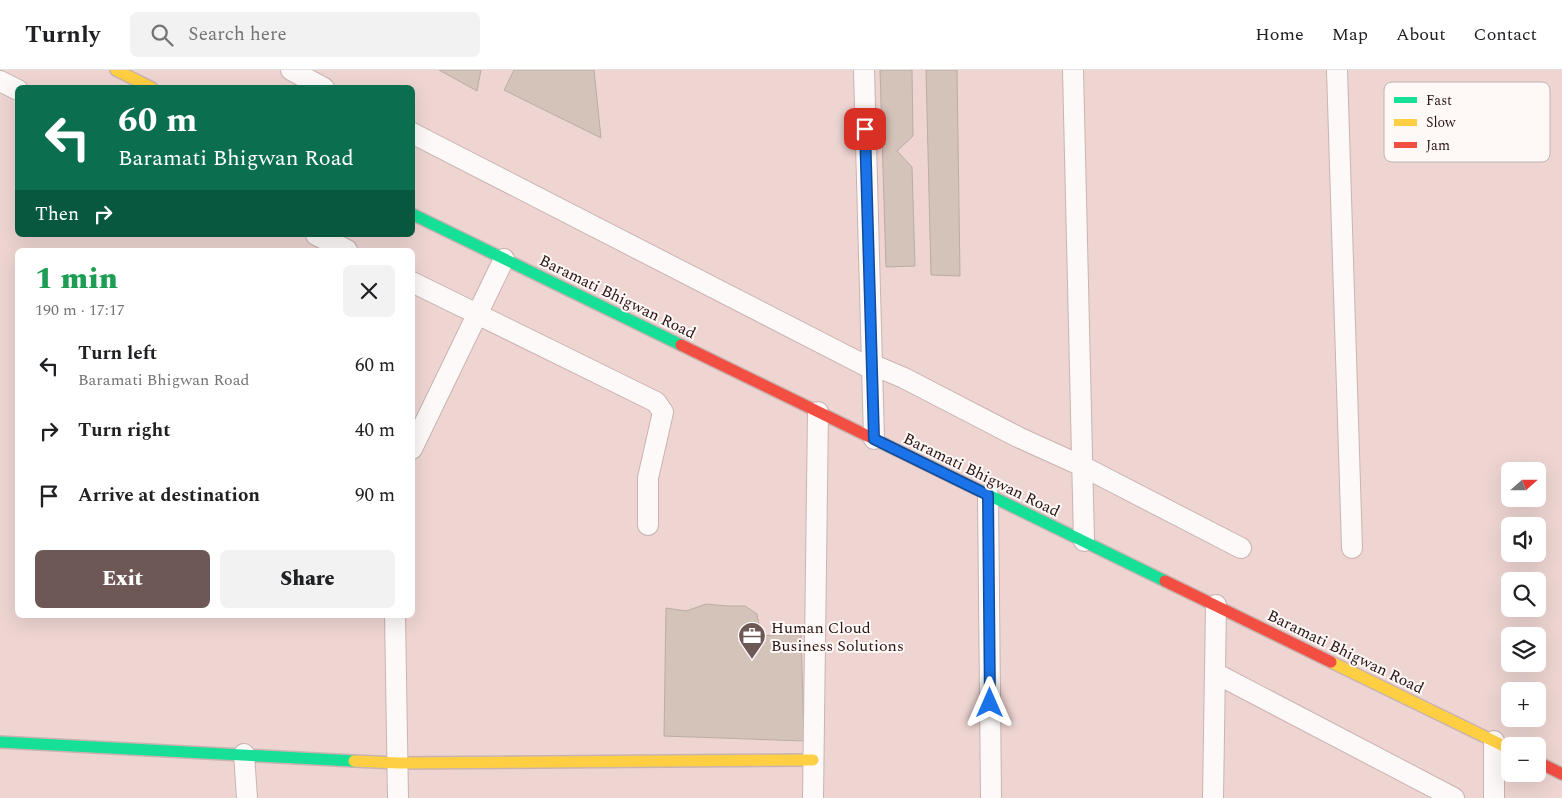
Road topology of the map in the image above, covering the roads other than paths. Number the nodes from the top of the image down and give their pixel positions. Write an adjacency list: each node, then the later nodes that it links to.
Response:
1 (116, 70): 7 (main road)
2 (291, 70): 8 (street)
3 (864, 70): 17 (street)
4 (1073, 70): 21 (street)
5 (1337, 70): 26 (street)
6 (0, 81): 9 (street)
7 (146, 85)
8 (318, 85)
9 (15, 88)
10 (415, 135): 17 (street)
11 (415, 215): 14 (main road, Baramati Bhigwan Road)
12 (320, 237): 13 (street)
13 (343, 248)
14 (504, 259): 16 (street); 18 (main road, Baramati Bhigwan Road)
15 (415, 283): 16 (street)
16 (478, 314): 20 (street); 23 (street)
17 (872, 366): 19 (street); 21 (street)
18 (818, 412): 19 (main road, Baramati Bhigwan Road); 34 (street)
19 (874, 439): 22 (main road, Baramati Bhigwan Road)
20 (415, 443)
21 (1082, 466): 24 (street); 25 (street)
22 (988, 495): 24 (main road, Baramati Bhigwan Road); 41 (street)
23 (648, 525)
24 (1084, 542): 27 (main road, Baramati Bhigwan Road)
25 (1242, 548)
26 (1352, 548)
27 (1216, 605): 29 (street); 31 (main road, Baramati Bhigwan Road)
28 (395, 618): 35 (street)
29 (1215, 673): 42 (street); 43 (street)
30 (0, 742): 33 (main road)
31 (1501, 745)
32 (1501, 752): 44 (street)
33 (244, 754): 35 (main road); 38 (street)
34 (813, 760): 35 (main road); 40 (street)
35 (398, 763): 39 (street)
36 (1546, 766): 37 (main road)
37 (1562, 774)
38 (247, 798)
39 (398, 798)
40 (812, 798)
41 (991, 798)
42 (1213, 798)
43 (1454, 798)
44 (1494, 798)

